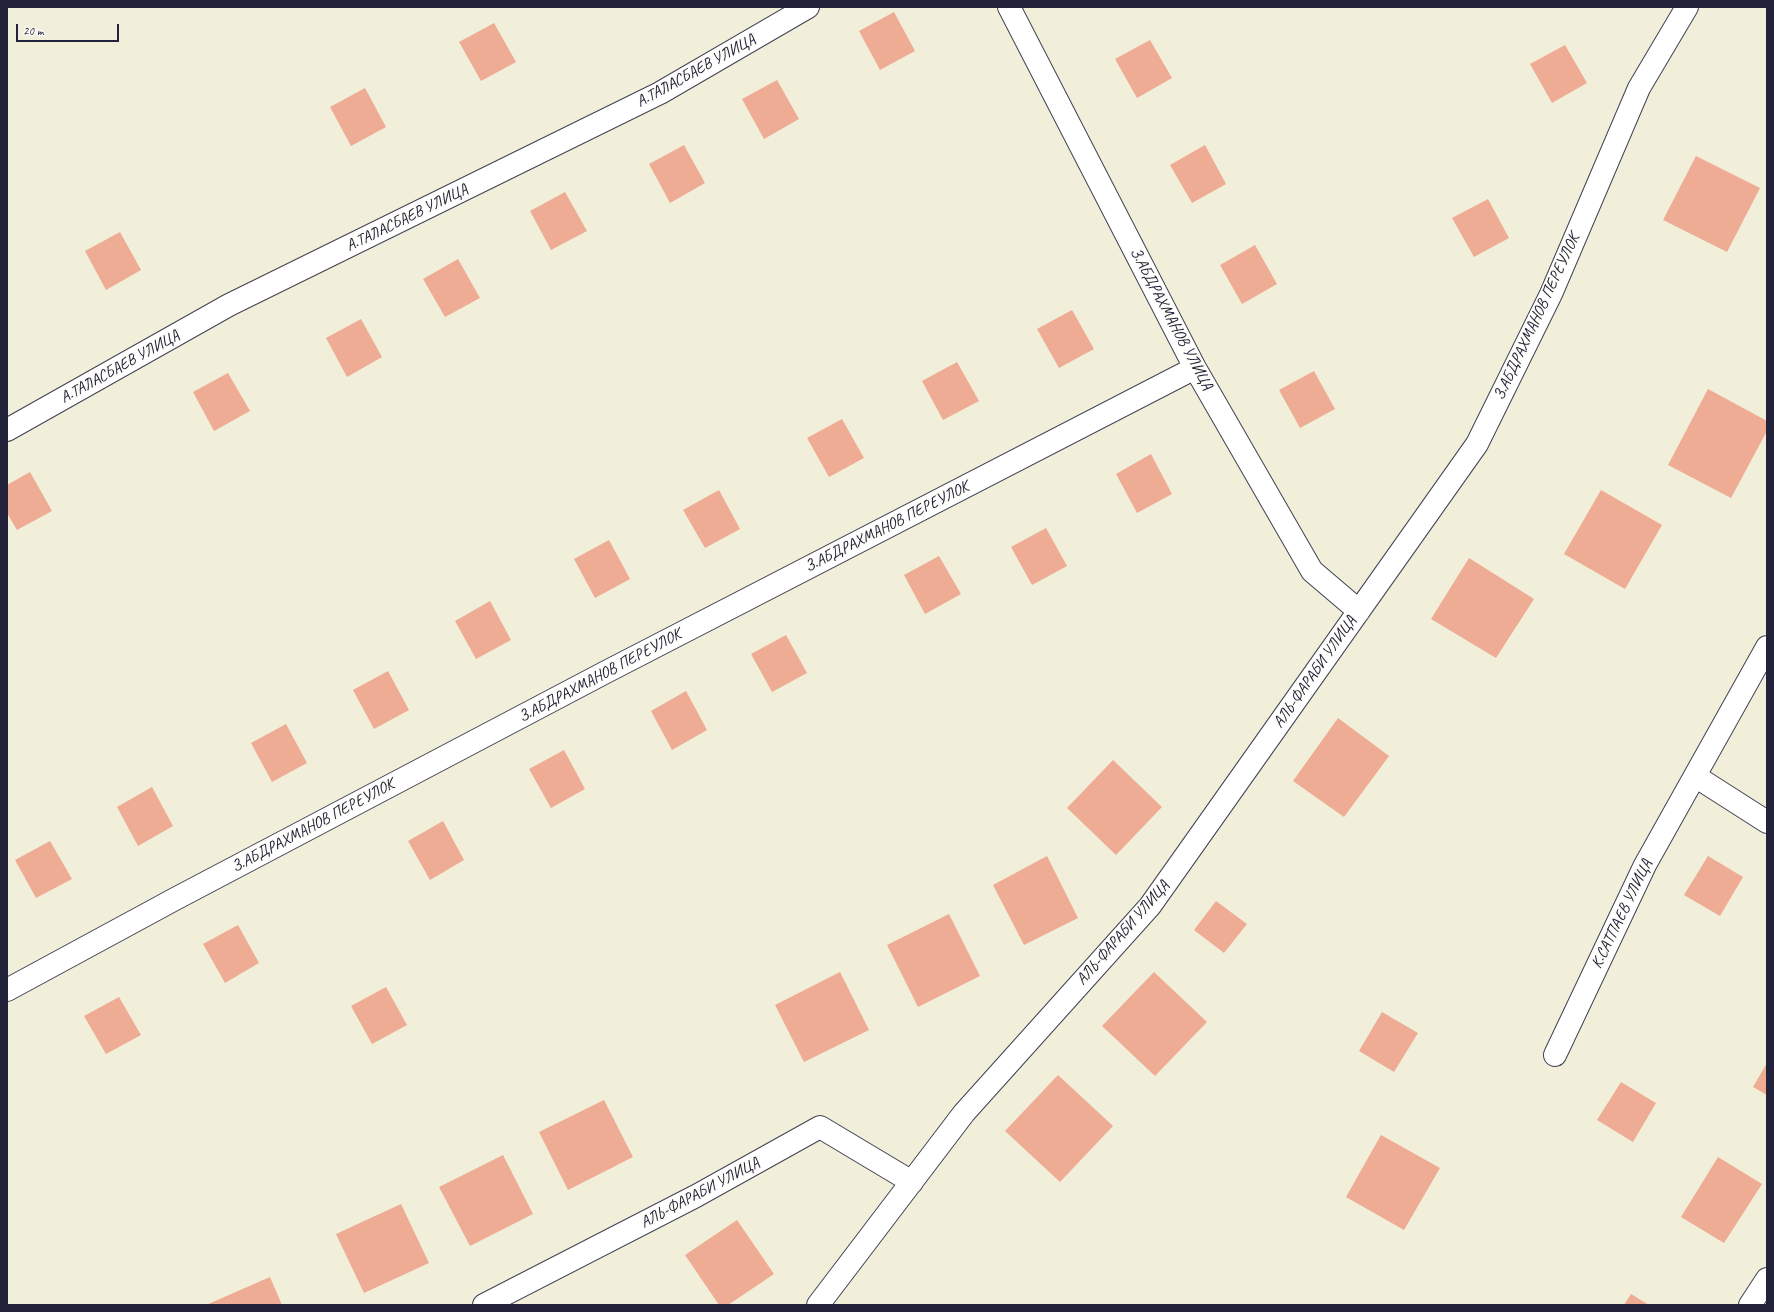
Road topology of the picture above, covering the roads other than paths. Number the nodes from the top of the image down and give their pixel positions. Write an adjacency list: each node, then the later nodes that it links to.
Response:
1 (808, 7): 5 (street, А.ТАЛАСБАЕВ УЛИЦА)
2 (1009, 7): 4 (street, З.АБДРАХМАНОВ УЛИЦА)
3 (1687, 7): 6 (street, З.АБДРАХМАНОВ ПЕРЕУЛОК)
4 (1195, 368): 6 (street, З.АБДРАХМАНОВ УЛИЦА); 10 (street, З.АБДРАХМАНОВ ПЕРЕУЛОК)
5 (7, 430)
6 (1358, 611): 12 (street, АЛЬ-ФАРАБИ УЛИЦА)
7 (1767, 647): 8 (street, К.САТПАЕВ УЛИЦА)
8 (1695, 776): 9 (street); 11 (street, К.САТПАЕВ УЛИЦА)
9 (1767, 822)
10 (7, 990)
11 (1555, 1055)
12 (912, 1182): 14 (street, АЛЬ-ФАРАБИ УЛИЦА); 15 (street, АЛЬ-ФАРАБИ УЛИЦА)
13 (1767, 1279): 16 (street)
14 (484, 1305)
15 (818, 1305)
16 (1750, 1305)

